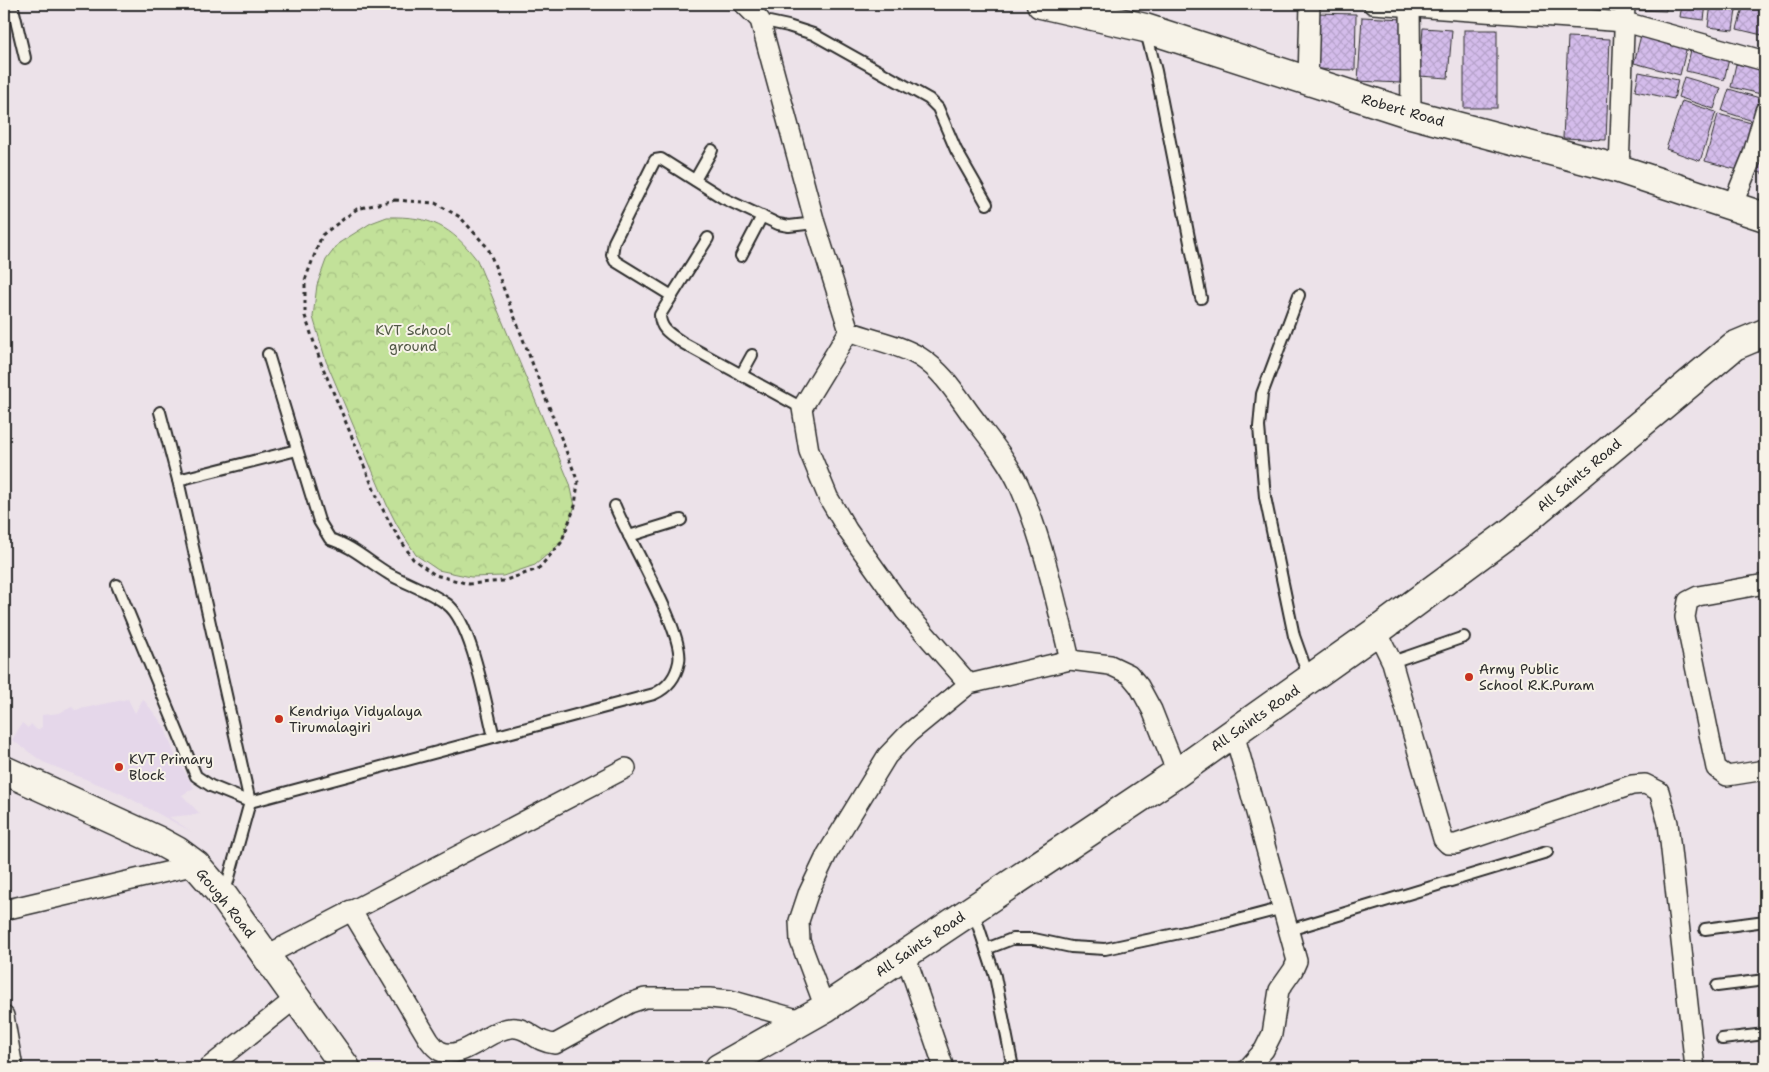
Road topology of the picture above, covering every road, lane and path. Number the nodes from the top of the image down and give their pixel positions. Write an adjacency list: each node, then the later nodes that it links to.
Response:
1 (12, 4): 12 (lane)
2 (744, 4): 10 (street)
3 (1041, 4): 11 (street, Robert Road)
4 (1129, 4): 11 (street)
5 (1310, 4): 14 (street)
6 (1373, 4): 7 (street)
7 (1410, 5): 8 (street); 16 (street)
8 (1514, 9): 9 (street)
9 (1625, 13): 13 (street); 18 (street)
10 (760, 20): 20 (lane); 24 (street)
11 (1144, 28): 14 (street, Robert Road); 29 (lane)
12 (25, 58)
13 (1765, 61)
14 (1308, 81): 16 (street, Robert Road)
15 (1765, 111): 21 (street)
16 (1411, 114): 18 (street, Robert Road)
17 (712, 150): 19 (lane)
18 (1619, 169): 21 (street, Robert Road)
19 (695, 180): 22 (lane); 28 (lane)
20 (987, 204)
21 (1732, 206): 23 (street, Robert Road)
22 (762, 216): 24 (lane); 26 (lane)
23 (1765, 217)
24 (815, 223): 30 (street)
25 (708, 238): 28 (lane)
26 (741, 256)
27 (1299, 295): 49 (lane)
28 (672, 296): 34 (lane)
29 (1201, 298)
30 (849, 331): 35 (street); 47 (street)
31 (1765, 333): 45 (street, All Saints Road)
32 (268, 354): 37 (lane)
33 (752, 355): 34 (lane)
34 (741, 375): 35 (lane)
35 (802, 408): 50 (street)
36 (160, 412): 38 (lane)
37 (297, 450): 38 (lane); 52 (lane)
38 (178, 480): 57 (lane)
39 (380, 504): 39 (path)
40 (615, 506): 42 (lane)
41 (681, 520): 42 (lane)
42 (629, 536): 52 (lane)
43 (1765, 584): 55 (street)
44 (116, 585): 57 (lane)
45 (1377, 631): 48 (street); 49 (street, All Saints Road)
46 (1464, 637): 48 (lane)
47 (1070, 660): 50 (street); 56 (street)
48 (1392, 662): 85 (street)
49 (1310, 679): 51 (street, All Saints Road)
50 (970, 684): 74 (street)
51 (1234, 733): 56 (street, All Saints Road); 61 (street)
52 (494, 736): 57 (lane)
53 (626, 768): 64 (street)
54 (4, 770): 59 (street, Gough Road)
55 (1765, 770)
56 (1177, 773): 62 (street, All Saints Road)
57 (250, 802): 60 (lane)
58 (1548, 852): 67 (lane)
59 (196, 865): 60 (street, Gough Road); 63 (street)
60 (224, 897): 70 (street, Gough Road)
61 (1283, 908): 67 (street); 68 (lane)
62 (973, 909): 68 (lane); 69 (street, All Saints Road)
63 (4, 910)
64 (351, 910): 70 (street); 74 (street)
65 (1765, 921): 66 (lane)
66 (1705, 929)
67 (1289, 930): 84 (street)
68 (986, 950): 83 (lane)
69 (906, 954): 74 (street, All Saints Road); 82 (street)
70 (267, 955): 73 (street, Gough Road)
71 (1765, 980): 72 (lane)
72 (1717, 986)
73 (296, 998): 79 (street); 80 (street, Gough Road)
74 (813, 1014): 81 (street, All Saints Road)
75 (4, 1016): 78 (street)
76 (1765, 1034): 77 (lane)
77 (1722, 1039)
78 (13, 1068)
79 (208, 1068)
80 (346, 1068)
81 (719, 1068)
82 (944, 1068)
83 (1013, 1068)
84 (1248, 1068)
85 (1695, 1068)

